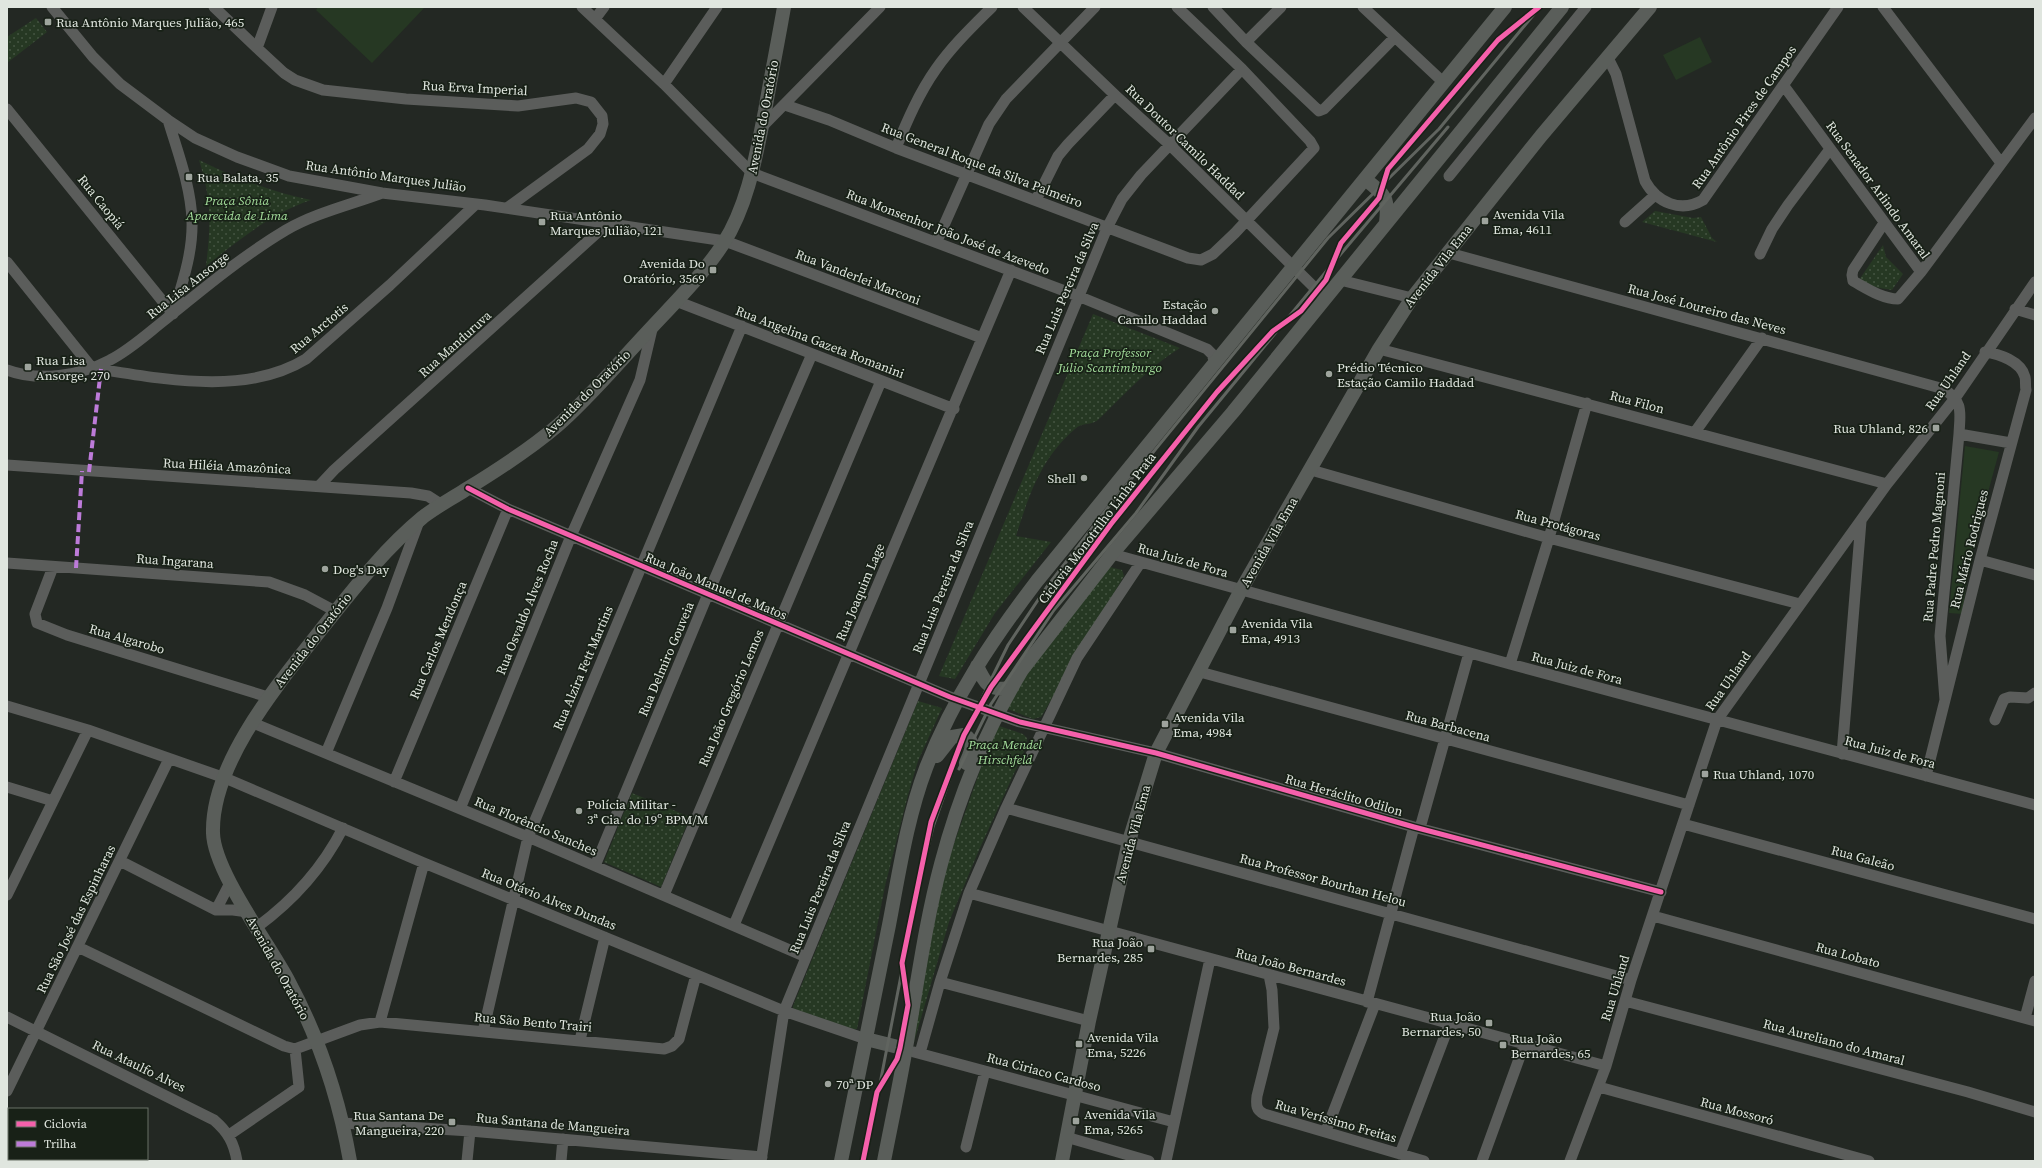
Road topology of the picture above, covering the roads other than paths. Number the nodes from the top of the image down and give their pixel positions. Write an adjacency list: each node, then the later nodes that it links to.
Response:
1 (52, 7): 36 (street, Rua Antônio Marques Julião)
2 (214, 7): 26 (street)
3 (272, 7): 26 (street)
4 (582, 7): 22 (street)
5 (604, 7): 22 (street)
6 (717, 7): 30 (street)
7 (784, 7): 37 (main road, Avenida do Oratório)
8 (880, 7): 33 (street)
9 (992, 7): 39 (street)
10 (1023, 7): 25 (street, Rua Doutor Camilo Haddad)
11 (1095, 7): 25 (street)
12 (1177, 7): 28 (street)
13 (1213, 7): 24 (street)
14 (1281, 7): 24 (street)
15 (1363, 7): 23 (street)
16 (1505, 7): 29 (main road)
17 (1562, 7): 54 (main road)
18 (1586, 7): 44 (street)
19 (1650, 7): 27 (main road, Avenida Vila Ema)
20 (1838, 7): 31 (street, Rua Antônio Pires de Campos)
21 (1883, 7): 41 (street)
22 (595, 19): 30 (street)
23 (1395, 37): 24 (street); 29 (street)
24 (1246, 42)
25 (1060, 43): 32 (street, Rua Doutor Camilo Haddad); 43 (street)
26 (257, 48): 50 (street, Rua Erva Imperial)
27 (1608, 58): 47 (street); 59 (main road, Avenida Vila Ema)
28 (1242, 69): 38 (street, Rua Luis Pereira da Silva); 51 (street, Rua General Roque da Silva Palmeiro)
29 (1443, 82): 45 (main road)
30 (664, 84): 42 (street)
31 (1784, 86): 40 (street, Rua Senador Arlindo Amaral); 47 (street, Rua Antônio Pires de Campos)
32 (1115, 95): 38 (street, Rua Doutor Camilo Haddad); 48 (street)
33 (786, 105): 37 (street); 39 (street, Rua General Roque da Silva Palmeiro)
34 (7, 109): 72 (street, Rua Caopiá)
35 (2035, 118): 41 (street, Rua Senador Arlindo Amaral)
36 (168, 120): 46 (street, Rua Antônio Marques Julião); 72 (street)
37 (762, 127): 42 (main road, Avenida do Oratório)
38 (1170, 144): 51 (street, Rua Doutor Camilo Haddad); 56 (street, Rua Luis Pereira da Silva)
39 (896, 148): 43 (street, Rua General Roque da Silva Palmeiro)
40 (1830, 149): 55 (street, Rua Senador Arlindo Amaral); 60 (street)
41 (2001, 163): 64 (street, Rua Senador Arlindo Amaral)
42 (752, 173): 57 (main road, Avenida do Oratório); 58 (street, Rua Monsenhor João José de Azevedo)
43 (965, 174): 48 (street, Rua General Roque da Silva Palmeiro); 58 (street)
44 (1449, 176)
45 (1365, 179): 54 (main road); 62 (main road)
46 (382, 193): 49 (street, Rua Antônio Marques Julião); 72 (street, Rua Lisa Ansorge)
47 (1654, 196): 52 (street)
48 (1036, 200): 56 (street, Rua General Roque da Silva Palmeiro)
49 (476, 204): 50 (street, Rua Antônio Marques Julião); 82 (street, Rua Arctotis)
50 (507, 208): 53 (street, Rua Antônio Marques Julião)
51 (1246, 220): 56 (street, Rua General Roque da Silva Palmeiro); 62 (street, Rua Doutor Camilo Haddad)
52 (1625, 222)
53 (608, 223): 57 (street, Rua Antônio Marques Julião); 94 (street, Rua Manduruva)
54 (1386, 223): 65 (main road)
55 (1884, 223): 64 (street, Rua Senador Arlindo Amaral); 64 (street)
56 (1107, 228): 67 (street, Rua Luis Pereira da Silva)
57 (725, 241): 70 (main road, Avenida do Oratório); 76 (street, Rua Vanderlei Marconi)
58 (936, 242): 63 (street, Rua Monsenhor João José de Azevedo)
59 (1449, 253): 69 (main road, Avenida Vila Ema); 77 (street, Rua José Loureiro das Neves)
60 (1760, 254)
61 (7, 262): 82 (street)
62 (1294, 266): 68 (street, Rua Doutor Camilo Haddad); 81 (main road)
63 (1011, 270): 67 (street, Rua Monsenhor João José de Azevedo); 76 (street, Rua Joaquim Lage)
64 (1921, 272)
65 (1340, 280): 68 (main road); 69 (street)
66 (2035, 282): 71 (street, Rua Uhland)
67 (1078, 296): 81 (street, Rua Monsenhor João José de Azevedo); 119 (street, Rua Luis Pereira da Silva)
68 (1325, 298): 102 (main road)
69 (1412, 298): 78 (main road, Avenida Vila Ema)
70 (676, 300): 74 (main road, Avenida do Oratório); 75 (street, Rua Angelina Gazeta Romanini)
71 (2015, 309): 73 (street); 79 (street, Rua Uhland)
72 (173, 314): 82 (street, Rua Lisa Ansorge)
73 (2035, 315)
74 (653, 325): 95 (main road, Avenida do Oratório); 100 (street, Rua Osvaldo Alves Rocha)
75 (742, 326): 80 (street, Rua Angelina Gazeta Romanini); 107 (street, Rua Alzira Fett Martins)
76 (982, 338): 87 (street, Rua Joaquim Lage)
77 (1762, 338): 85 (street, Rua José Loureiro das Neves); 88 (street)
78 (1379, 349): 86 (street, Rua Filon); 92 (main road, Avenida Vila Ema)
79 (1985, 352): 85 (street, Rua Uhland); 90 (street, Rua Mário Rodrigues)
80 (812, 354): 84 (street, Rua Angelina Gazeta Romanini); 110 (street, Rua Delmiro Gouveia)
81 (1215, 363): 117 (main road)
82 (92, 368): 83 (street, Rua Lisa Ansorge)
83 (7, 370)
84 (881, 381): 87 (street, Rua Angelina Gazeta Romanini); 113 (street, Rua João Gregório Lemos)
85 (1956, 397): 89 (street, Rua Padre Pedro Magnoni); 93 (street, Rua Uhland)
86 (1587, 403): 88 (street, Rua Filon); 101 (street)
87 (954, 409): 115 (street, Rua Joaquim Lage)
88 (1695, 432): 93 (street, Rua Filon)
89 (1959, 434): 90 (street); 124 (street, Rua Padre Pedro Magnoni)
90 (2011, 443): 103 (street, Rua Mário Rodrigues)
91 (7, 465): 94 (street, Rua Hiléia Amazônica)
92 (1310, 470): 101 (street, Rua Protágoras); 109 (main road, Avenida Vila Ema)
93 (1887, 484): 98 (street, Rua Uhland)
94 (320, 486): 96 (street, Rua Hiléia Amazônica)
95 (468, 488): 96 (main road, Avenida do Oratório); 97 (street, Rua João Manuel de Matos)
96 (442, 505): 99 (main road, Avenida do Oratório)
97 (508, 509): 100 (street, Rua João Manuel de Matos); 140 (street, Rua Carlos Mendonça)
98 (1861, 520): 111 (street, Rua Uhland); 135 (street)
99 (419, 521): 112 (main road, Avenida do Oratório); 133 (street)
100 (571, 536): 107 (street, Rua João Manuel de Matos); 146 (street, Rua Osvaldo Alves Rocha)
101 (1549, 538): 111 (street, Rua Protágoras); 116 (street)
102 (1112, 554): 104 (street, Rua Juiz de Fora); 120 (main road)
103 (1980, 560): 108 (street); 124 (street, Rua Mário Rodrigues)
104 (1140, 562): 109 (street, Rua Juiz de Fora); 130 (street)
105 (7, 563): 106 (street, Rua Ingarana)
106 (53, 566): 112 (street, Rua Ingarana); 122 (street, Rua Algarobo)
107 (641, 566): 110 (street, Rua João Manuel de Matos); 150 (street, Rua Alzira Fett Martins)
108 (2035, 575)
109 (1241, 590): 114 (street, Rua Juiz de Fora); 118 (main road, Avenida Vila Ema)
110 (708, 594): 113 (street, Rua João Manuel de Matos); 155 (street, Rua Delmiro Gouveia)
111 (1800, 604): 127 (street, Rua Uhland)
112 (335, 611): 122 (main road, Avenida do Oratório)
113 (778, 624): 115 (street, Rua João Manuel de Matos); 160 (street, Rua João Gregório Lemos)
114 (1469, 653): 116 (street, Rua Juiz de Fora); 132 (street)
115 (848, 654): 119 (street, Rua João Manuel de Matos); 167 (street, Rua Joaquim Lage)
116 (1510, 664): 127 (street, Rua Juiz de Fora)
117 (977, 666): 120 (main road); 123 (main road)
118 (1200, 672): 132 (street, Rua Barbacena); 134 (main road, Avenida Vila Ema)
119 (919, 684): 123 (street, Rua João Manuel de Matos); 172 (street, Rua Luis Pereira da Silva)
120 (1011, 688): 126 (main road)
121 (2035, 693): 128 (street)
122 (268, 697): 129 (main road, Avenida do Oratório)
123 (957, 700): 126 (street, Rua Heráclito Odilon); 137 (main road)
124 (1945, 700): 138 (street, Rua Mário Rodrigues)
125 (7, 706): 131 (street, Rua Otávio Alves Dundas)
126 (996, 715): 130 (street, Rua Heráclito Odilon); 154 (main road)
127 (1717, 720): 135 (street, Rua Juiz de Fora); 143 (street, Rua Uhland)
128 (1995, 720)
129 (253, 723): 133 (street, Rua Florêncio Sanches); 139 (main road, Avenida do Oratório)
130 (1043, 728): 134 (street, Rua Heráclito Odilon); 145 (street)
131 (88, 730): 136 (street, Rua Otávio Alves Dundas); 142 (street)
132 (1445, 740): 143 (street, Rua Barbacena); 149 (street)
133 (326, 753): 140 (street, Rua Florêncio Sanches)
134 (1156, 753): 149 (street, Rua Heráclito Odilon); 151 (main road, Avenida Vila Ema)
135 (1842, 754): 138 (street, Rua Juiz de Fora)
136 (169, 758): 139 (street, Rua Otávio Alves Dundas); 152 (street, Rua São José das Espinharas)
137 (926, 768): 154 (main road); 189 (main road)
138 (1926, 776): 144 (street, Rua Juiz de Fora)
139 (225, 778): 148 (street, Rua Otávio Alves Dundas); 156 (main road, Avenida do Oratório)
140 (394, 782): 146 (street, Rua Florêncio Sanches)
141 (7, 787): 142 (street)
142 (53, 801): 159 (street)
143 (1689, 805): 147 (street, Rua Uhland)
144 (2035, 805)
145 (1006, 808): 151 (street, Rua Professor Bourhan Helou); 158 (street)
146 (460, 809): 150 (street, Rua Florêncio Sanches)
147 (1683, 824): 157 (street, Rua Uhland); 166 (street, Rua Galeão)
148 (343, 828): 153 (street, Rua Otávio Alves Dundas); 168 (street)
149 (1417, 828): 157 (street, Rua Heráclito Odilon); 164 (street)
150 (528, 838): 155 (street, Rua Florêncio Sanches); 161 (street, Rua Alzira Fett Martins)
151 (1129, 841): 164 (street, Rua Professor Bourhan Helou); 169 (main road, Avenida Vila Ema)
152 (120, 860): 162 (street); 171 (street, Rua São José das Espinharas)
153 (424, 863): 161 (street, Rua Otávio Alves Dundas); 185 (street)
154 (941, 864): 192 (main road)
155 (595, 866): 160 (street, Rua Florêncio Sanches)
156 (230, 883): 162 (street); 163 (main road, Avenida do Oratório)
157 (1661, 892): 165 (street, Rua Uhland)
158 (970, 894): 169 (street, Rua João Bernardes); 178 (street)
159 (7, 895)
160 (664, 895): 167 (street, Rua Florêncio Sanches)
161 (514, 900): 170 (street, Rua Otávio Alves Dundas); 188 (street, Rua Alzira Fett Martins)
162 (216, 910): 163 (street)
163 (248, 912): 168 (main road, Avenida do Oratório)
164 (1391, 913): 176 (street, Rua Professor Bourhan Helou); 180 (street)
165 (1653, 916): 176 (street, Rua Uhland); 183 (street, Rua Lobato)
166 (2035, 919)
167 (734, 925): 172 (street, Rua Florêncio Sanches)
168 (257, 927): 191 (main road, Avenida do Oratório)
169 (1109, 930): 173 (street, Rua João Bernardes); 184 (main road, Avenida Vila Ema)
170 (605, 937): 174 (street, Rua Otávio Alves Dundas); 190 (street)
171 (78, 946): 187 (street, Rua São José das Espinharas); 194 (street)
172 (806, 957): 181 (street, Rua Luis Pereira da Silva)
173 (1210, 959): 175 (street, Rua João Bernardes); 202 (street)
174 (696, 974): 181 (street, Rua Otávio Alves Dundas); 190 (street, Rua São Bento Trairi)
175 (1269, 975): 180 (street, Rua João Bernardes); 205 (street, Rua Veríssimo Freitas)
176 (1631, 980): 179 (street, Rua Uhland)
177 (2035, 981): 183 (street)
178 (940, 982): 184 (street); 195 (street)
179 (1625, 1001): 196 (street, Rua Uhland); 201 (street, Rua Aureliano do Amaral)
180 (1371, 1003): 186 (street, Rua João Bernardes); 205 (street)
181 (784, 1011): 189 (street, Rua Otávio Alves Dundas); 211 (street, Rua Luis Pereira da Silva)
182 (7, 1017): 187 (street, Rua Ataulfo Alves)
183 (2030, 1019)
184 (1088, 1021): 200 (main road, Avenida Vila Ema)
185 (380, 1022): 188 (street, Rua São Bento Trairi); 191 (street, Rua São Bento Trairi)
186 (1449, 1024): 193 (street, Rua João Bernardes); 210 (street)
187 (36, 1031): 199 (street, Rua São José das Espinharas); 206 (street, Rua Ataulfo Alves)
188 (484, 1032): 190 (street, Rua São Bento Trairi)
189 (866, 1038): 192 (main road); 216 (main road)
190 (580, 1040)
191 (317, 1042): 194 (street, Rua São Bento Trairi); 203 (main road, Avenida do Oratório)
192 (907, 1042): 195 (street, Rua Ciriaco Cardoso); 217 (main road)
193 (1524, 1045): 196 (street, Rua João Bernardes); 222 (street)
194 (295, 1048): 206 (street)
195 (920, 1053): 197 (street, Rua Ciriaco Cardoso)
196 (1606, 1066): 198 (street, Rua Uhland)
197 (985, 1071): 200 (street, Rua Ciriaco Cardoso); 209 (street)
198 (1599, 1087): 223 (street, Rua Uhland); 224 (street, Rua Mossoró)
199 (7, 1091)
200 (1074, 1095): 202 (street, Rua Ciriaco Cardoso); 207 (main road, Avenida Vila Ema)
201 (2035, 1112)
202 (1174, 1122): 220 (street)
203 (342, 1123): 204 (street, Rua Santana de Mangueira); 213 (main road, Avenida do Oratório)
204 (470, 1131): 208 (street, Rua Santana de Mangueira); 214 (street)
205 (1326, 1131): 210 (street, Rua Veríssimo Freitas)
206 (229, 1135): 212 (street, Rua Ataulfo Alves)
207 (1066, 1137): 218 (main road, Avenida Vila Ema); 219 (street)
208 (563, 1139): 211 (street, Rua Santana de Mangueira); 215 (street)
209 (966, 1147)
210 (1400, 1154): 221 (street, Rua Veríssimo Freitas)
211 (762, 1159)
212 (237, 1161)
213 (350, 1161)
214 (467, 1161)
215 (561, 1161)
216 (842, 1161)
217 (884, 1161)
218 (1062, 1161)
219 (1149, 1161)
220 (1166, 1161)
221 (1424, 1161)
222 (1482, 1161)
223 (1570, 1161)
224 (1868, 1161)

